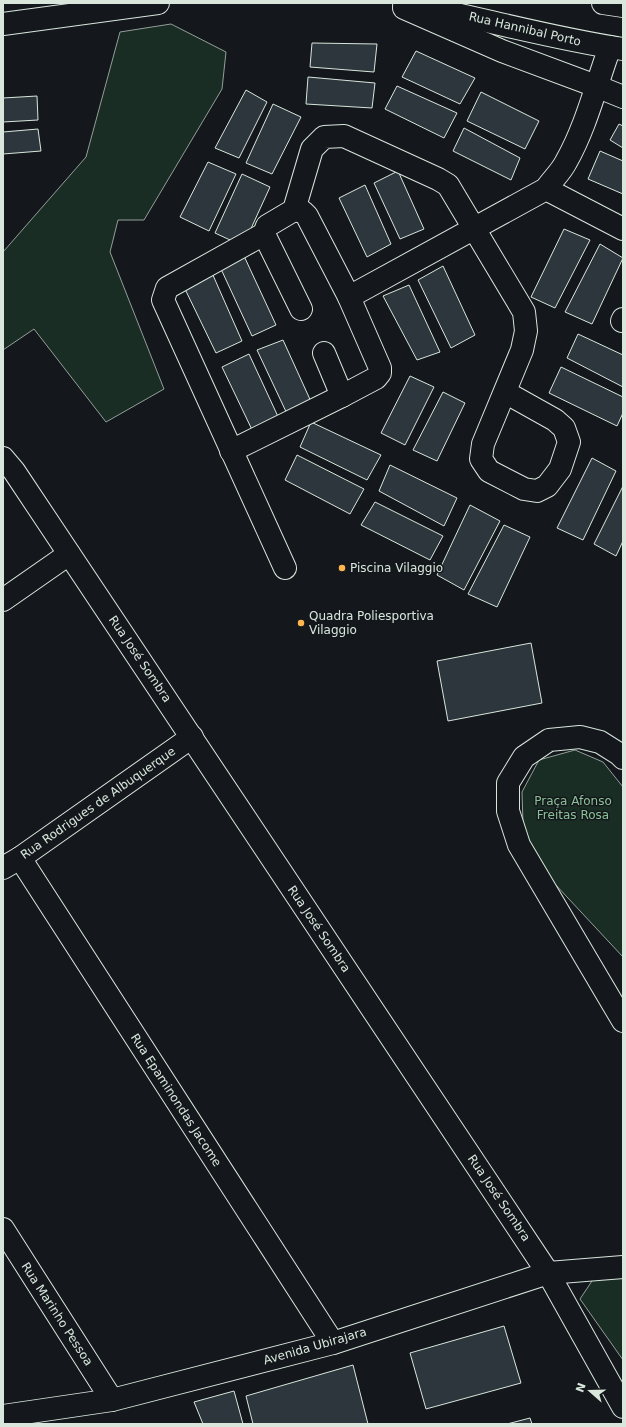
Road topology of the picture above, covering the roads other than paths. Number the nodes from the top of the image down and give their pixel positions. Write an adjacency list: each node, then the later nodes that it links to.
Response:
1 (158, 3): 4 (street)
2 (394, 3): 6 (street)
3 (404, 3): 5 (street, Rua Hannibal Porto)
4 (3, 24)
5 (616, 48): 6 (street)
6 (596, 86): 7 (street); 8 (street)
7 (623, 97)
8 (546, 189): 10 (street); 11 (street)
9 (294, 210): 10 (street); 12 (street); 13 (street)
10 (474, 229): 13 (street); 16 (street)
11 (623, 229)
12 (264, 234): 14 (street); 18 (street)
13 (349, 297): 17 (street)
14 (301, 309)
15 (324, 353): 17 (street)
16 (505, 392): 16 (street)
17 (342, 396): 18 (street)
18 (231, 451): 21 (street)
19 (3, 458): 20 (street, Rua José Sombra)
20 (69, 554): 22 (street); 23 (street, Rua José Sombra)
21 (285, 568)
22 (3, 600)
23 (192, 737): 25 (street, Rua Rodrigues de Albuquerque); 29 (street, Rua José Sombra)
24 (623, 758): 26 (street)
25 (12, 863): 30 (street, Rua Epaminondas Jacome)
26 (623, 1021)
27 (3, 1229): 31 (street, Rua Marinho Pessoa)
28 (623, 1268): 29 (street, Avenida Ubirajara)
29 (548, 1273): 30 (street, Avenida Ubirajara); 32 (street, Rua José Sombra)
30 (332, 1343): 31 (street, Avenida Ubirajara)
31 (112, 1400): 33 (street, Avenida Ubirajara)
32 (623, 1407)
33 (3, 1416)

